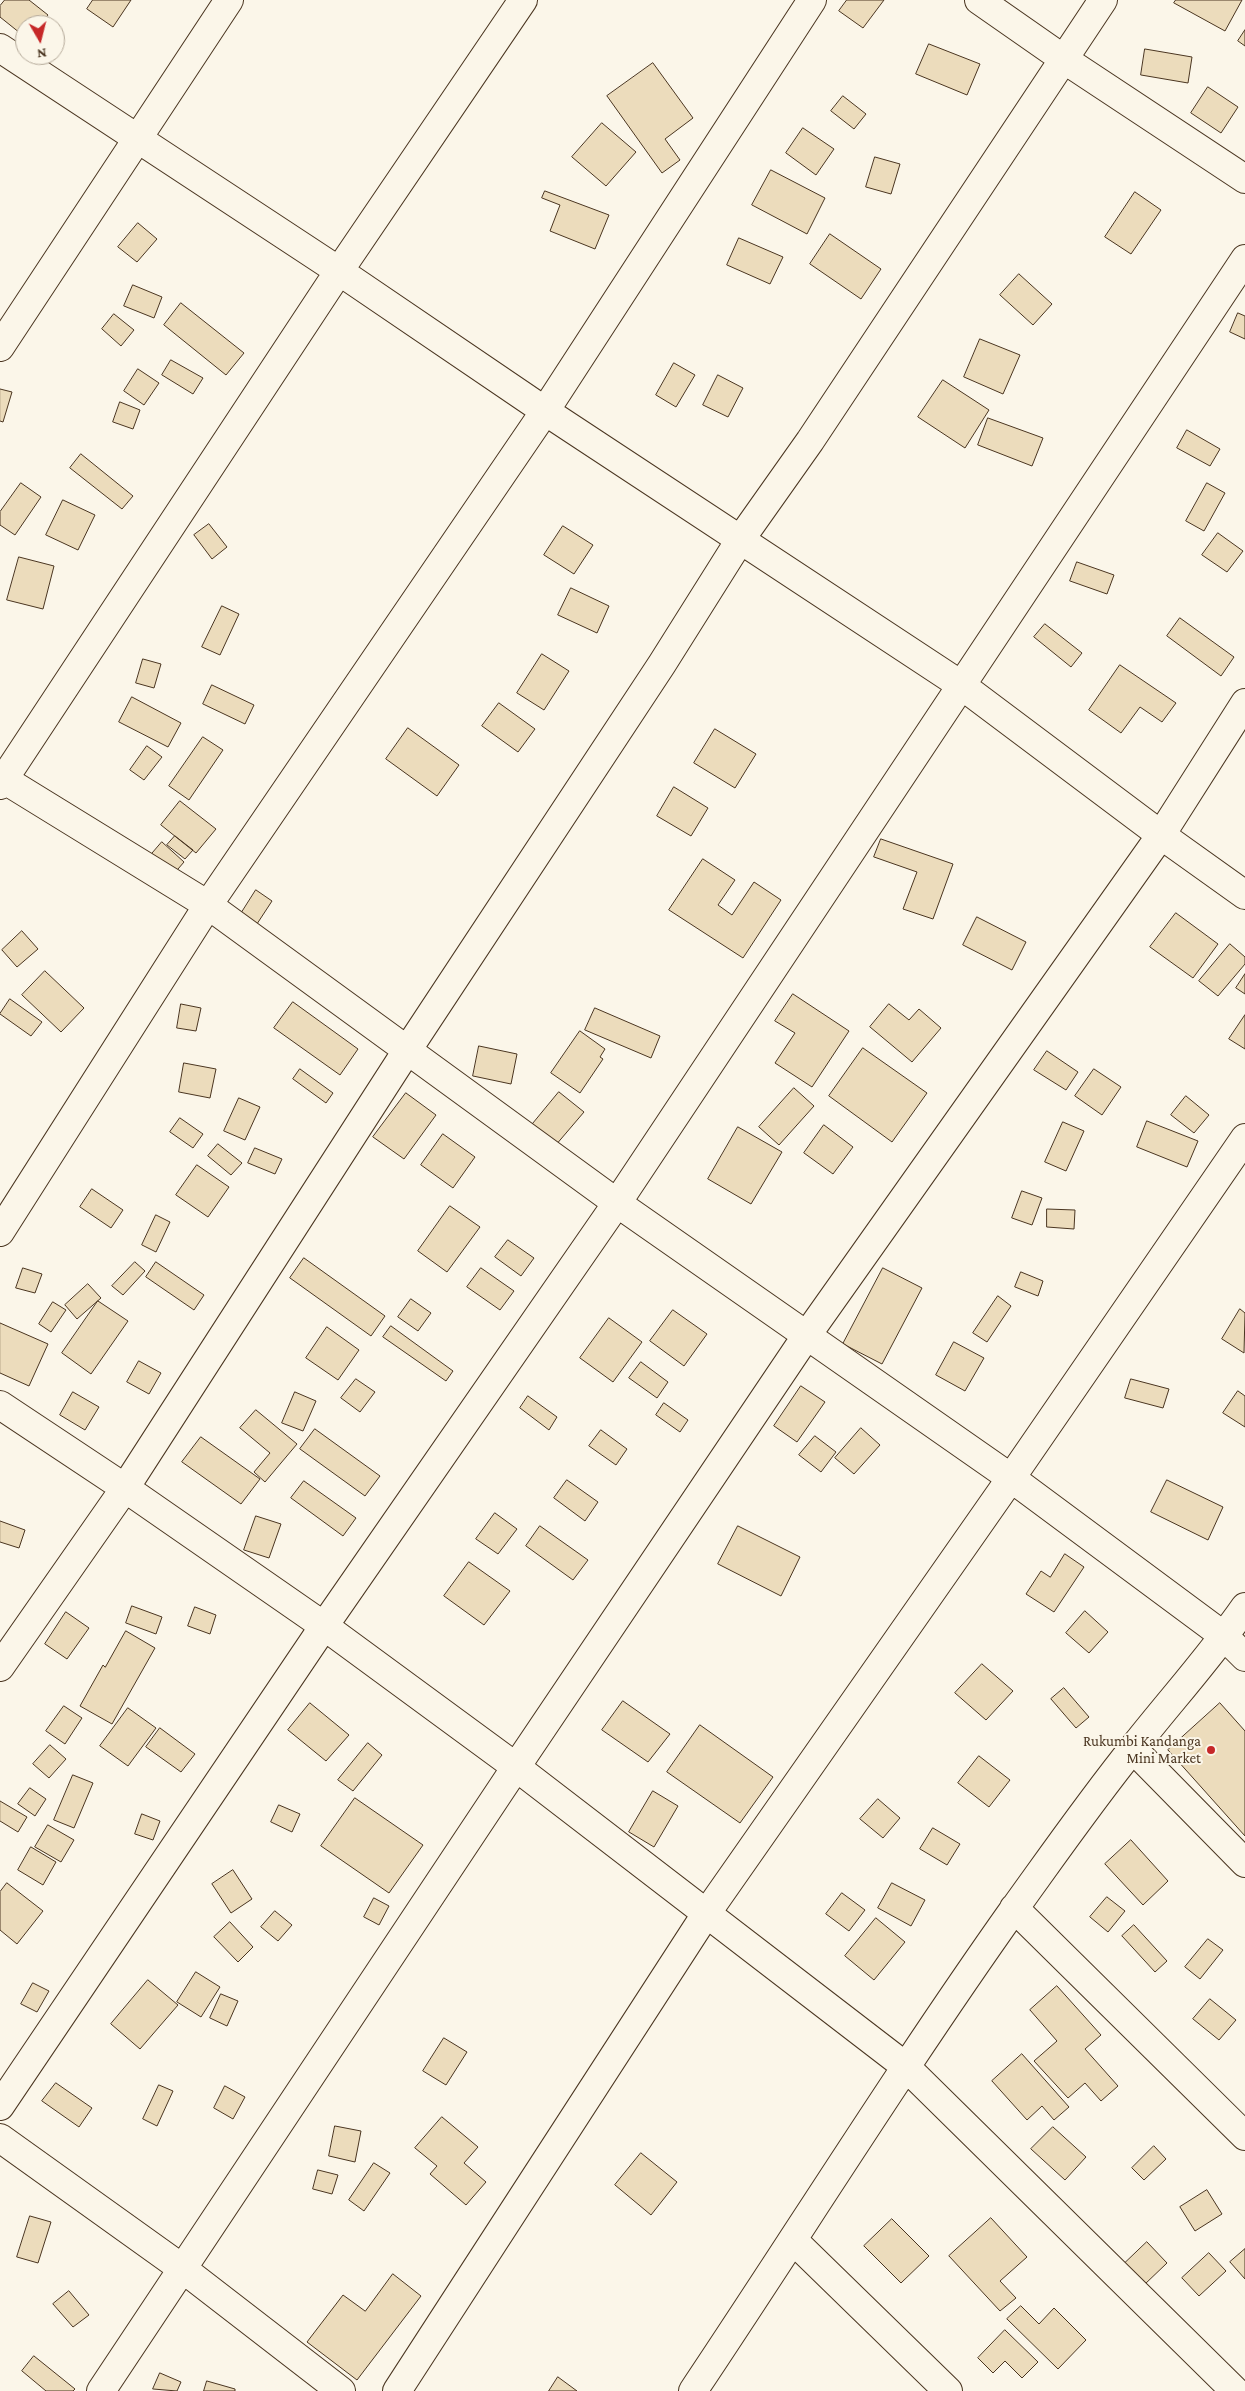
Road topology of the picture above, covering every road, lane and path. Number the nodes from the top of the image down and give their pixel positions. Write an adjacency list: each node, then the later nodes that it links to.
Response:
1 (229, 0): 8 (street)
2 (522, 0): 11 (street)
3 (812, 0): 13 (street)
4 (979, 0): 7 (street)
5 (1103, 0): 7 (street)
6 (0, 48): 8 (street)
7 (1065, 60): 9 (street); 14 (street)
8 (139, 139): 11 (street); 12 (street)
9 (1245, 179)
10 (1245, 258): 15 (street)
11 (339, 271): 13 (street); 17 (street)
12 (0, 347)
13 (544, 411): 14 (street); 20 (street)
14 (740, 540): 15 (street); 21 (street)
15 (961, 685): 18 (street); 23 (street)
16 (1245, 703): 18 (street)
17 (1, 780): 20 (street)
18 (1161, 835): 19 (street); 25 (street)
19 (1245, 895)
20 (208, 905): 21 (street); 24 (street)
21 (408, 1049): 23 (street); 28 (street)
22 (1245, 1138): 27 (street)
23 (617, 1203): 25 (street); 30 (street)
24 (0, 1232)
25 (807, 1335): 27 (street); 35 (street)
26 (0, 1405): 28 (street)
27 (1011, 1478): 31 (street); 38 (street)
28 (125, 1488): 30 (street); 33 (street)
29 (1245, 1607): 31 (street)
30 (324, 1626): 35 (street); 40 (street)
31 (1224, 1636): 32 (street); 34 (street)
32 (1245, 1657)
33 (0, 1667)
34 (1133, 1749): 36 (street); 37 (street)
35 (516, 1767): 38 (street); 44 (street)
36 (1245, 1863)
37 (1014, 1908): 39 (street); 41 (street)
38 (706, 1914): 39 (street); 48 (street)
39 (905, 2066): 43 (street); 50 (street)
40 (0, 2106)
41 (1245, 2136)
42 (0, 2138): 44 (street)
43 (793, 2240): 45 (street); 49 (street)
44 (183, 2269): 46 (street); 47 (street)
45 (697, 2389)
46 (101, 2391)
47 (341, 2391)
48 (397, 2391)
49 (948, 2391)
50 (1235, 2391)

